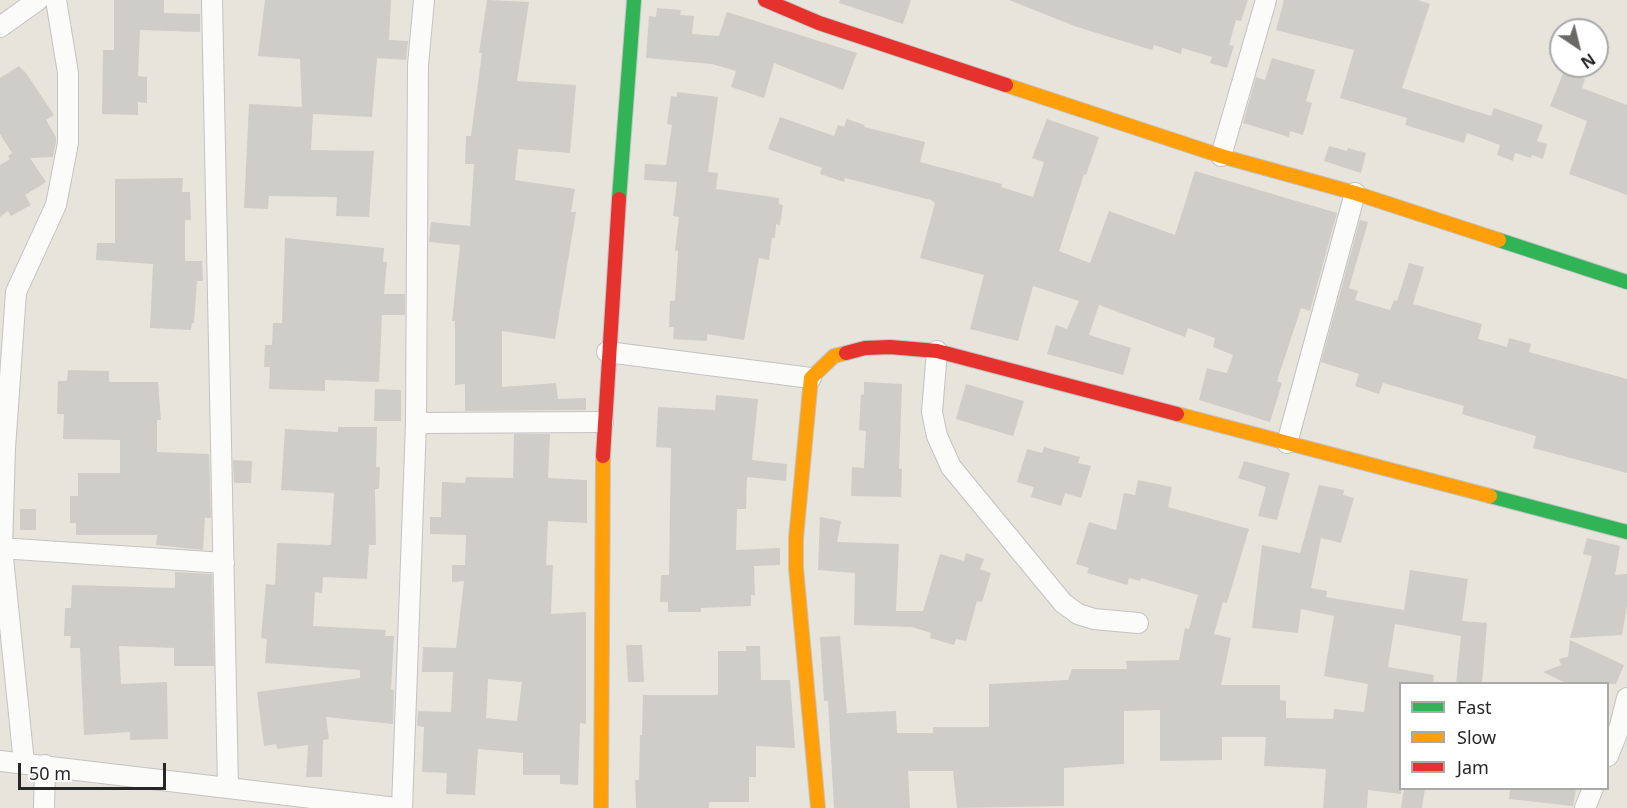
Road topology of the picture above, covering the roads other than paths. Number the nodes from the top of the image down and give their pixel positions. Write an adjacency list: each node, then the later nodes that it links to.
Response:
1 (38, 0): 8 (street)
2 (56, 0): 12 (street)
3 (212, 0): 21 (street)
4 (424, 0): 17 (street)
5 (634, 0): 14 (street)
6 (765, 0): 9 (street)
7 (1266, 0): 9 (street)
8 (0, 27)
9 (1221, 156): 10 (street)
10 (1355, 193): 11 (street); 18 (street)
11 (1627, 282)
12 (8, 297): 20 (street)
13 (937, 351): 15 (street); 18 (street); 22 (street)
14 (608, 352): 15 (street); 16 (street)
15 (811, 378): 36 (street)
16 (603, 422): 17 (street); 35 (street)
17 (416, 423): 34 (street)
18 (1287, 443): 19 (street)
19 (1627, 532)
20 (1, 548): 21 (street); 27 (street)
21 (224, 563): 29 (street)
22 (1138, 623)
23 (1627, 698): 24 (street)
24 (1624, 728): 25 (street)
25 (1609, 754)
26 (0, 761): 27 (street)
27 (24, 763): 28 (street)
28 (45, 765): 29 (street); 32 (street)
29 (228, 787): 31 (street)
30 (1593, 790): 37 (street)
31 (264, 799): 33 (street)
32 (44, 808)
33 (396, 808)
34 (402, 808)
35 (601, 808)
36 (818, 808)
37 (1585, 808)

